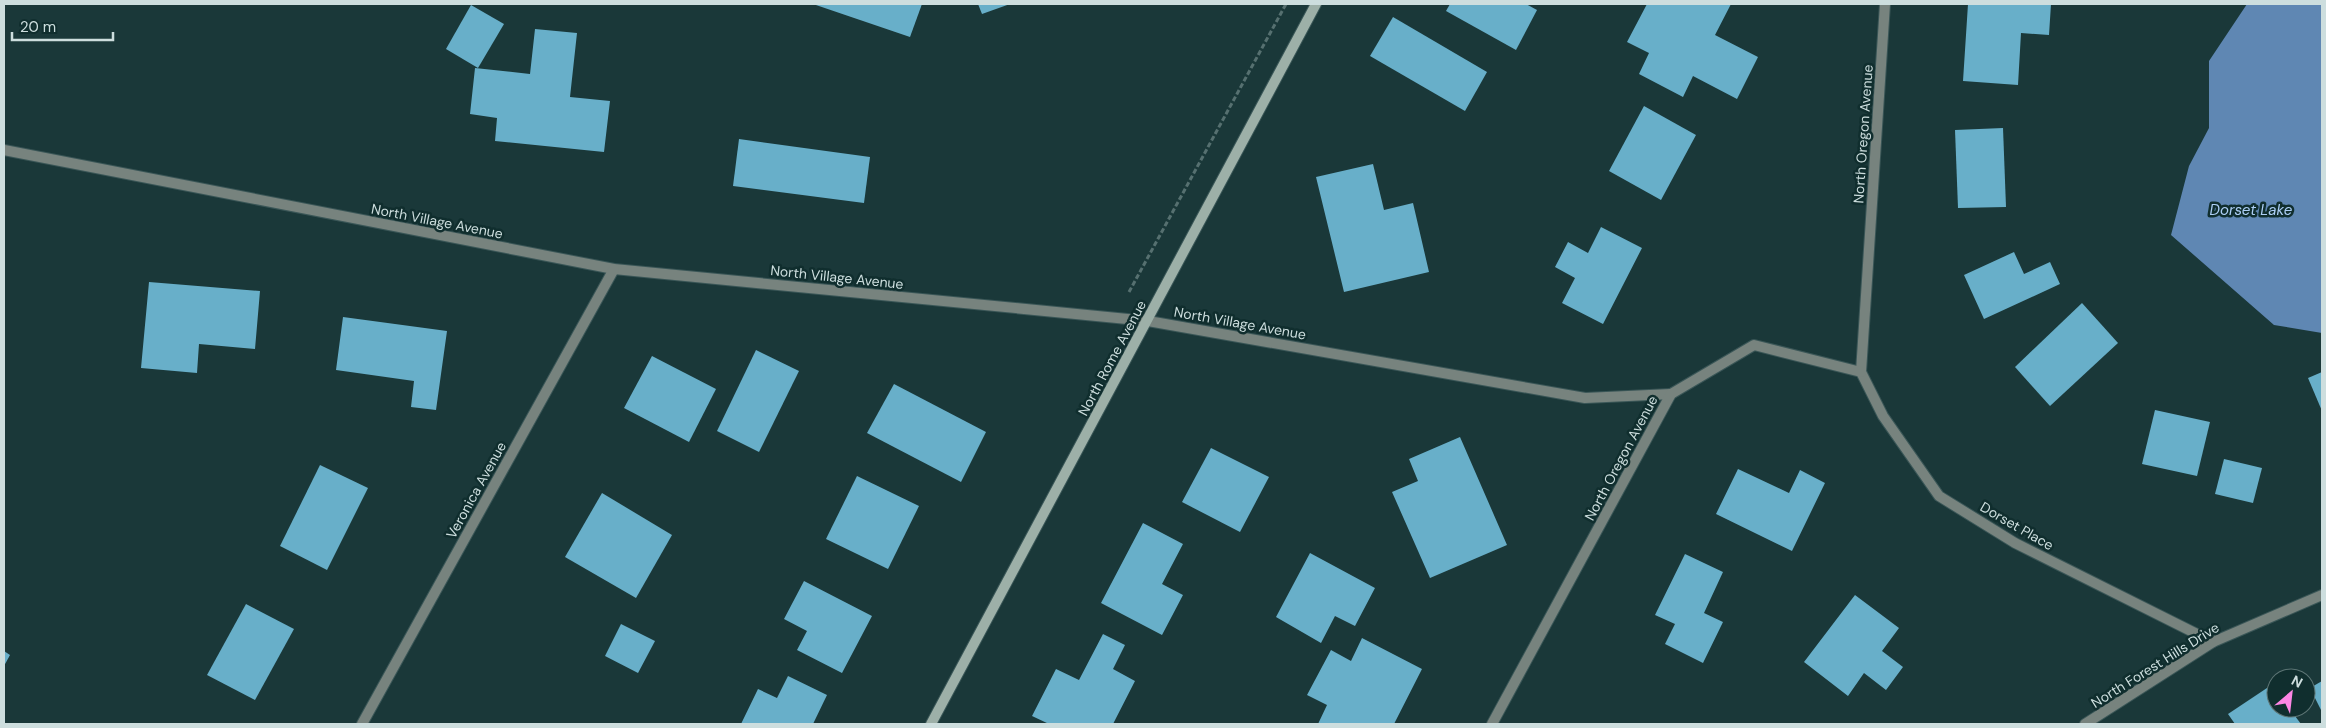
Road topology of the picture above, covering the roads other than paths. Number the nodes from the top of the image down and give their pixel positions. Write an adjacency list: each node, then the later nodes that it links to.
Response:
1 (1316, 4): 5 (street, North Rome Avenue)
2 (1885, 4): 6 (street, North Oregon Avenue)
3 (4, 150): 4 (street, North Village Avenue)
4 (614, 269): 5 (street, North Village Avenue); 10 (street, Veronica Avenue)
5 (1148, 321): 7 (street, North Village Avenue); 11 (street, North Rome Avenue)
6 (1861, 372): 7 (street, North Oregon Avenue); 9 (street, Dorset Place)
7 (1671, 394): 12 (street, North Oregon Avenue)
8 (2322, 595): 9 (street, North Forest Hills Drive)
9 (2213, 642): 13 (street, North Forest Hills Drive)
10 (362, 724)
11 (931, 724)
12 (1492, 724)
13 (2085, 724)

